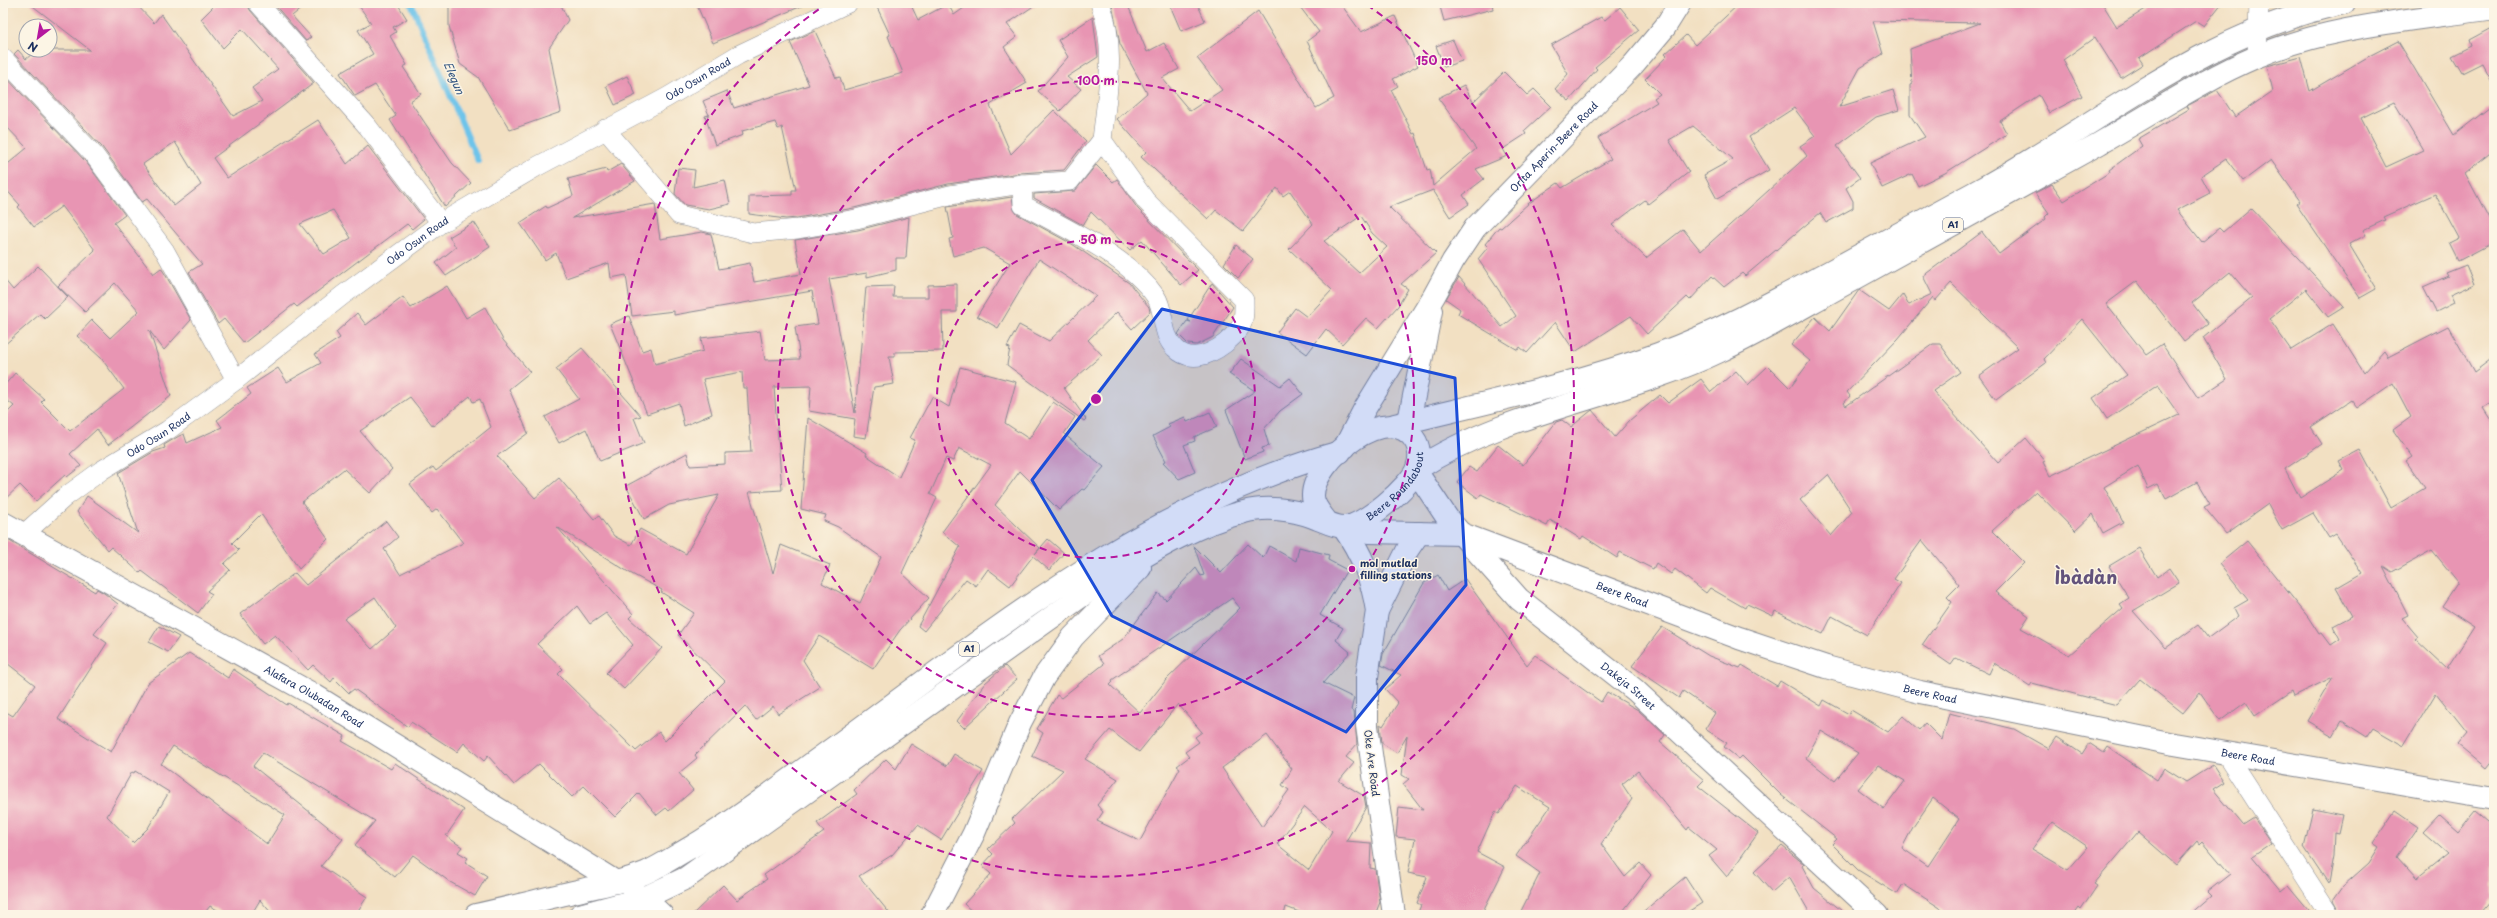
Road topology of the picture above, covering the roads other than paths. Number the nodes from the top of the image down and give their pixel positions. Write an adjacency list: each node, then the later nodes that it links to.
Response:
1 (258, 3): 14 (street)
2 (848, 3): 11 (street, Odo Osun Road)
3 (1100, 3): 12 (street)
4 (1680, 3): 16 (main road, Orita Aperin-Beere Road)
5 (2259, 3): 8 (street)
6 (2344, 3): 8 (main road, A1)
7 (2494, 8): 9 (main road, A1)
8 (2256, 29): 9 (street); 15 (main road, A1)
9 (2257, 57): 15 (main road, A1)
10 (3, 58): 17 (street)
11 (605, 130): 13 (street); 14 (street, Odo Osun Road)
12 (1102, 140): 13 (street); 13 (street)
13 (1022, 184)
14 (441, 223): 17 (street, Odo Osun Road)
15 (1828, 283): 18 (main road, A1); 20 (main road, A1)
16 (1434, 296): 18 (main road, Orita Aperin-Beere Road); 19 (main road, Orita Aperin-Beere Road)
17 (236, 380): 25 (street, Odo Osun Road)
18 (1403, 426): 19 (main road); 20 (main road, Beere Roundabout)
19 (1343, 449): 22 (main road); 26 (main road, A1)
20 (1416, 470): 22 (main road, Beere Roundabout); 24 (main road)
21 (3, 524): 25 (main road, Alafara Olubadan Road)
22 (1340, 525): 23 (main road); 26 (main road, A1); 27 (main road, Oke Are Road)
23 (1419, 533): 24 (main road); 27 (main road, Oke Are Road)
24 (1462, 534): 28 (main road, Beere Road); 37 (main road, Dakeja Street)
25 (23, 535): 30 (main road, Alafara Olubadan Road)
26 (1168, 535): 30 (main road, A1); 31 (main road, A1); 35 (main road, A1)
27 (1377, 611): 36 (main road, Oke Are Road)
28 (2226, 754): 29 (main road, Beere Road); 38 (street)
29 (2494, 799)
30 (616, 882): 31 (main road, Alafara Olubadan Road); 32 (main road)
31 (644, 898): 33 (main road); 34 (main road, Alafara Olubadan Road)
32 (476, 915)
33 (580, 915)
34 (662, 915)
35 (932, 915)
36 (1394, 915)
37 (1877, 915)
38 (2330, 915)

